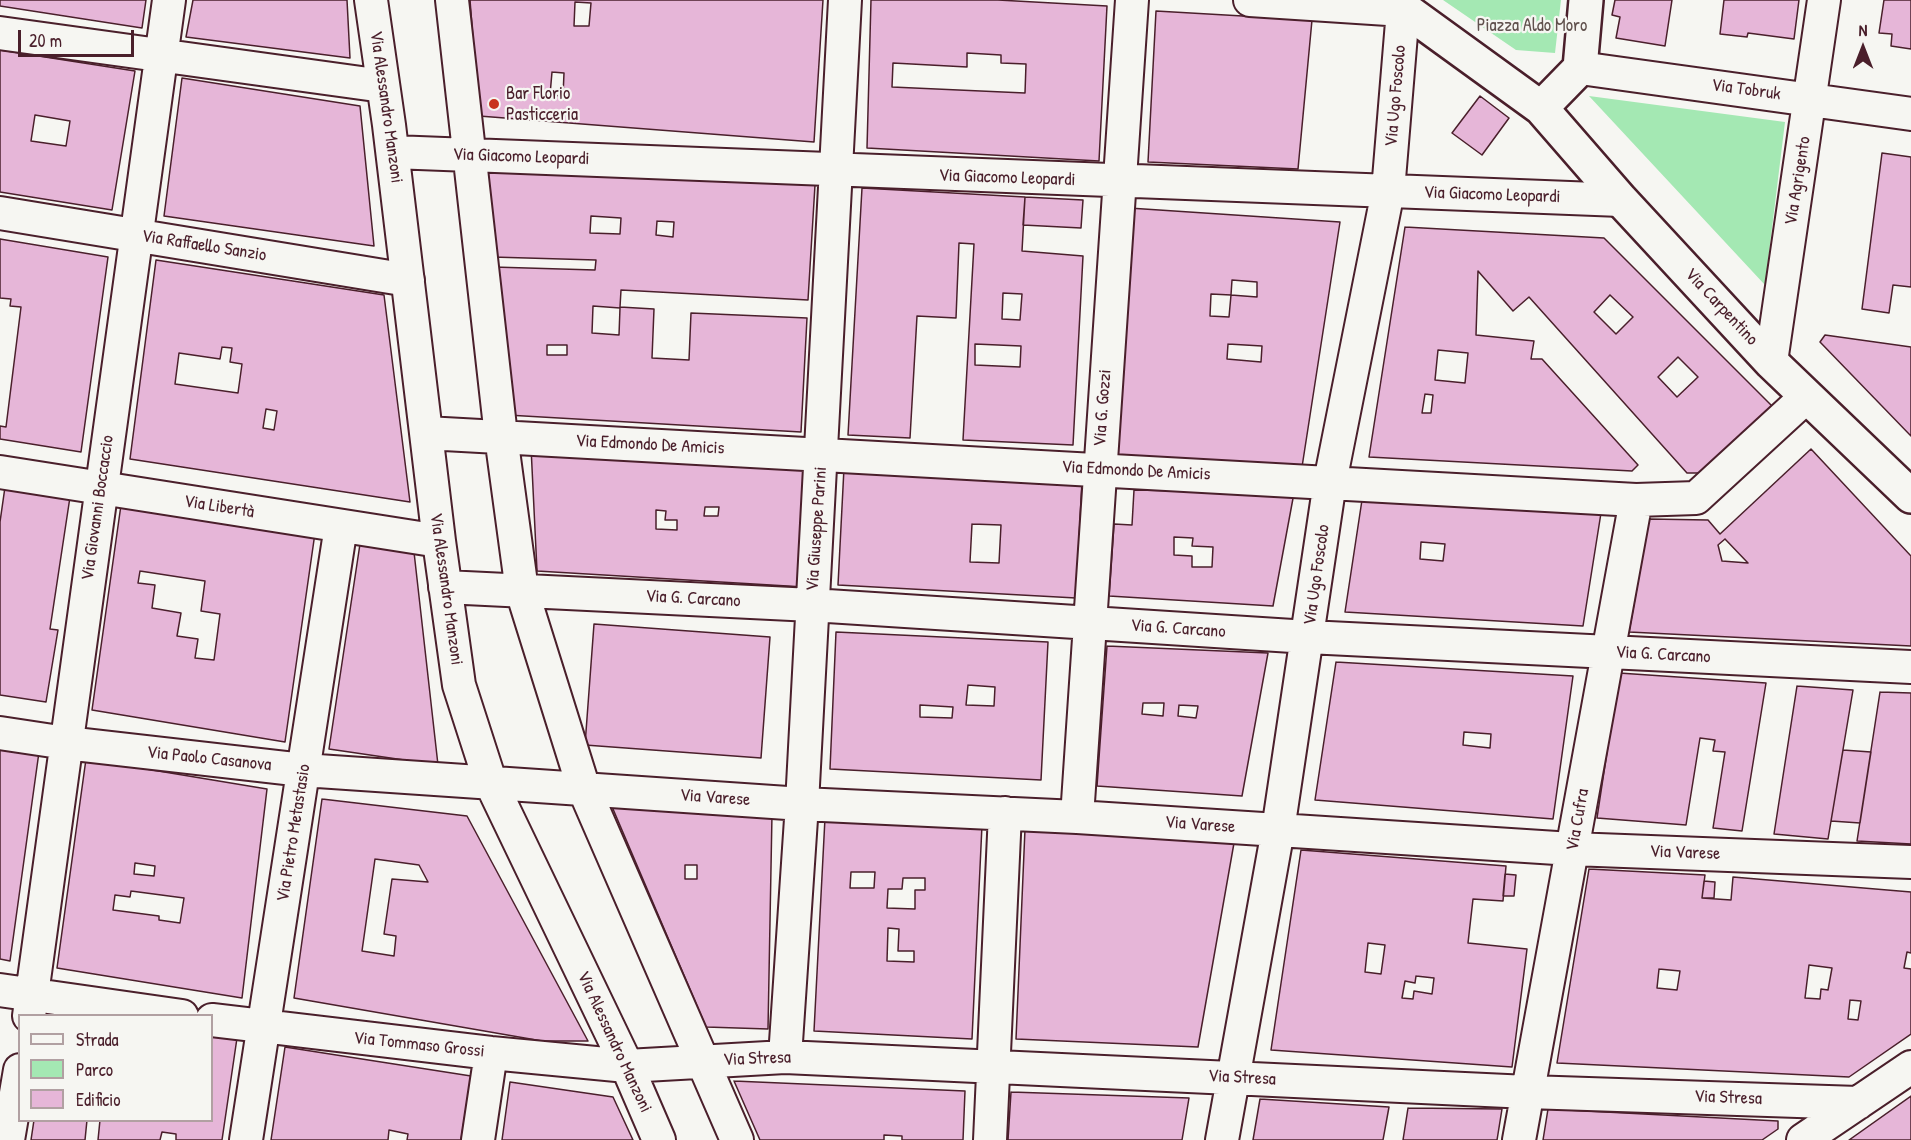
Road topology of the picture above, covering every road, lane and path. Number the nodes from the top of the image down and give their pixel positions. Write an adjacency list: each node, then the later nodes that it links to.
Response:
1 (169, 0): 11 (street, Via Giovanni Boccaccio)
2 (371, 0): 13 (street, Via Alessandro Manzoni)
3 (452, 0): 18 (street)
4 (845, 0): 19 (street, Via Giuseppe Parini)
5 (1132, 0): 20 (street, Via G. Gozzi)
6 (1250, 0): 9 (street)
7 (1586, 0): 12 (street)
8 (1824, 0): 14 (street, Via Agrigento)
9 (1398, 5): 15 (street); 21 (street, Via Ugo Foscolo)
10 (0, 33): 11 (street)
11 (161, 55): 13 (street); 24 (street, Via Giovanni Boccaccio)
12 (1580, 68): 14 (street, Via Tobruk); 15 (street)
13 (383, 86): 17 (street, Via Alessandro Manzoni)
14 (1811, 99): 16 (street, Via Tobruk); 26 (street, Via Agrigento)
15 (1541, 108): 22 (street, Via Carpentino)
16 (1911, 114)
17 (393, 152): 18 (street, Via Giacomo Leopardi); 25 (street, Via Alessandro Manzoni)
18 (470, 155): 19 (street, Via Giacomo Leopardi); 29 (street)
19 (835, 170): 20 (street, Via Giacomo Leopardi); 30 (street, Via Giuseppe Parini)
20 (1120, 182): 21 (street, Via Giacomo Leopardi); 31 (street, Via G. Gozzi)
21 (1388, 191): 22 (street, Via Giacomo Leopardi); 33 (street, Via Ugo Foscolo)
22 (1621, 200): 26 (street, Via Carpentino)
23 (0, 213): 24 (street, Via Raffaello Sanzio)
24 (136, 235): 25 (street, Via Raffaello Sanzio); 34 (street, Via Giovanni Boccaccio)
25 (408, 280): 28 (street, Via Alessandro Manzoni)
26 (1771, 362): 27 (street, Via Carpentino)
27 (1806, 397): 35 (street, Via Carpentino); 36 (street, Via Edmondo De Amicis)
28 (426, 433): 29 (street, Via Edmondo De Amicis); 38 (street, Via Alessandro Manzoni)
29 (501, 436): 30 (street, Via Edmondo De Amicis); 40 (street)
30 (822, 454): 31 (street, Via Edmondo De Amicis); 41 (street, Via Giuseppe Parini)
31 (1098, 469): 33 (street, Via Edmondo De Amicis); 42 (street, Via G. Gozzi)
32 (0, 472): 34 (street, Via Libertà)
33 (1330, 482): 36 (street, Via Edmondo De Amicis); 43 (street, Via Ugo Foscolo)
34 (101, 488): 37 (street, Via Libertà); 47 (street, Via Giovanni Boccaccio)
35 (1911, 496)
36 (1636, 500): 44 (street, Via Cufra)
37 (341, 526): 38 (street, Via Libertà); 48 (street, Via Pietro Metastasio)
38 (439, 541): 39 (street, Via Alessandro Manzoni)
39 (445, 587): 40 (street, Via G. Carcano); 49 (street, Via Alessandro Manzoni)
40 (522, 591): 41 (street, Via G. Carcano); 50 (street)
41 (812, 605): 42 (street, Via G. Carcano); 51 (street, Via Giuseppe Parini)
42 (1089, 623): 43 (street, Via G. Carcano); 53 (street, Via G. Gozzi)
43 (1308, 637): 44 (street, Via G. Carcano); 54 (street, Via Ugo Foscolo)
44 (1608, 652): 45 (street, Via G. Carcano); 55 (street, Via Cufra)
45 (1911, 668)
46 (0, 733): 47 (street, Via Paolo Casanova)
47 (66, 743): 48 (street, Via Paolo Casanova); 58 (street, Via Giovanni Boccaccio)
48 (303, 770): 49 (street, Via Paolo Casanova); 61 (street, Via Pietro Metastasio)
49 (490, 782): 50 (street, Via Varese); 65 (street, Via Alessandro Manzoni)
50 (584, 789): 51 (street, Via Varese); 64 (street)
51 (802, 804): 52 (street, Via Varese); 63 (street, Via Giuseppe Parini)
52 (1005, 813): 53 (street, Via Varese); 66 (street)
53 (1077, 817): 54 (street, Via Varese)
54 (1278, 830): 55 (street, Via Varese); 68 (street, Via Ugo Foscolo)
55 (1572, 849): 56 (street, Via Varese); 70 (street, Via Cufra)
56 (1911, 862)
57 (0, 990): 58 (street)
58 (31, 1005): 59 (street)
59 (155, 1014)
60 (213, 1020): 61 (street, Via Tommaso Grossi)
61 (264, 1027): 62 (street, Via Tommaso Grossi); 73 (street, Via Pietro Metastasio)
62 (490, 1053): 65 (street, Via Tommaso Grossi); 74 (street)
63 (785, 1057): 64 (street, Via Stresa); 66 (street, Via Stresa)
64 (704, 1061): 65 (street, Via Stresa); 76 (street)
65 (627, 1066): 75 (street, Via Alessandro Manzoni)
66 (993, 1067): 68 (street, Via Stresa); 77 (street)
67 (1911, 1067): 71 (street)
68 (1232, 1077): 70 (street, Via Stresa); 78 (street, Via Ugo Foscolo)
69 (18, 1082): 72 (street)
70 (1528, 1092): 71 (street, Via Stresa); 79 (street, Via Cufra)
71 (1858, 1103): 80 (street)
72 (8, 1140)
73 (246, 1140)
74 (478, 1140)
75 (659, 1140)
76 (737, 1140)
77 (990, 1140)
78 (1221, 1140)
79 (1519, 1140)
80 (1803, 1140)

